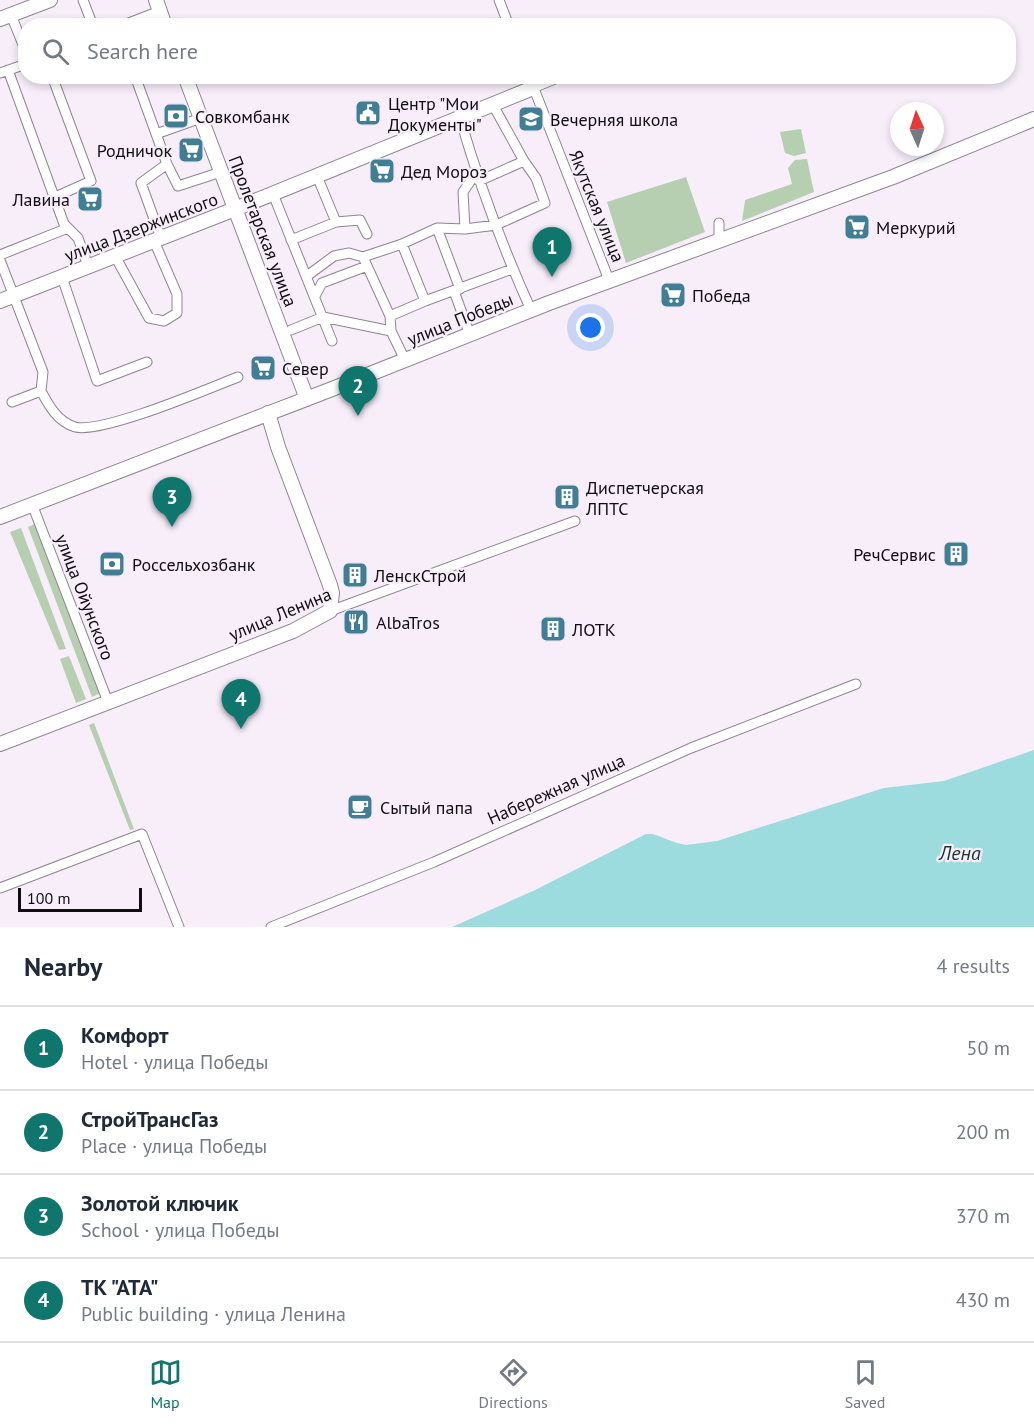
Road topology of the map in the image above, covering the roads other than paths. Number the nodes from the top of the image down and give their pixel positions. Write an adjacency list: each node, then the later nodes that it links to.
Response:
1 (50, 0): 5 (main road)
2 (83, 0): 6 (street)
3 (499, 0): 8 (street)
4 (158, 5): 7 (street)
5 (6, 17): 9 (street)
6 (90, 18)
7 (135, 18)
8 (506, 18)
9 (18, 38)
10 (4, 72): 27 (street)
11 (55, 84): 27 (street)
12 (140, 84): 20 (street)
13 (188, 84): 17 (main road, Пролетарская улица)
14 (528, 84): 16 (main road, улица Дзержинского)
15 (532, 84): 48 (street, Якутская улица)
16 (493, 105): 18 (main road, улица Дзержинского); 21 (street)
17 (201, 118): 20 (street); 23 (main road, Пролетарская улица)
18 (460, 118): 24 (main road, улица Дзержинского); 25 (street)
19 (1034, 119): 38 (main road, улица Победы)
20 (156, 134): 22 (street)
21 (524, 161): 25 (street); 31 (street)
22 (167, 164): 23 (street); 36 (street)
23 (221, 172): 28 (main road, Пролетарская улица)
24 (317, 176): 26 (main road, улица Дзержинского); 29 (street)
25 (478, 177): 31 (street); 34 (street)
26 (273, 194): 28 (main road, улица Дзержинского); 37 (street)
27 (55, 197): 32 (street)
28 (235, 209): 36 (main road, улица Дзержинского); 65 (main road, Пролетарская улица)
29 (336, 222): 35 (street); 37 (street)
30 (719, 223): 38 (street)
31 (496, 225): 34 (street); 45 (street)
32 (68, 228): 40 (street); 44 (street)
33 (437, 228): 34 (street); 39 (street); 49 (street)
34 (465, 229)
35 (367, 234)
36 (157, 239): 41 (main road, улица Дзержинского); 41 (street)
37 (291, 240): 46 (street)
38 (719, 240): 48 (main road, улица Победы)
39 (402, 244): 43 (street); 53 (street)
40 (0, 255)
41 (115, 256): 44 (main road, улица Дзержинского)
42 (0, 260): 50 (street)
43 (365, 261): 46 (street); 51 (street); 55 (street)
44 (88, 266): 47 (main road, улица Дзержинского)
45 (512, 269): 49 (street); 54 (street)
46 (307, 276): 51 (street)
47 (62, 277): 50 (main road, улица Дзержинского); 62 (street)
48 (609, 280): 54 (main road, улица Победы)
49 (457, 290): 53 (street); 59 (street)
50 (14, 296): 52 (main road, улица Дзержинского); 64 (street)
51 (315, 296): 56 (street)
52 (0, 301)
53 (425, 301): 55 (street)
54 (531, 310): 59 (main road, улица Победы)
55 (390, 316): 58 (street)
56 (323, 317): 57 (street); 58 (street); 60 (street)
57 (291, 330)
58 (391, 331): 61 (street)
59 (470, 335): 61 (main road, улица Победы)
60 (332, 341)
61 (405, 360): 65 (main road, улица Победы)
62 (147, 362)
63 (238, 377): 64 (street)
64 (41, 391): 66 (street)
65 (307, 399): 67 (main road, улица Победы)
66 (12, 402)
67 (268, 414): 68 (main road, улица Победы); 71 (main road)
68 (32, 504): 69 (main road, улица Победы); 73 (street, улица Ойунского)
69 (0, 517)
70 (575, 521): 71 (street, улица Ленина)
71 (330, 612): 73 (main road, улица Ленина)
72 (856, 684): 77 (street, Набережная улица)
73 (108, 702): 74 (main road, улица Ленина)
74 (0, 744)
75 (0, 888): 76 (street)
76 (180, 927)
77 (271, 927)

